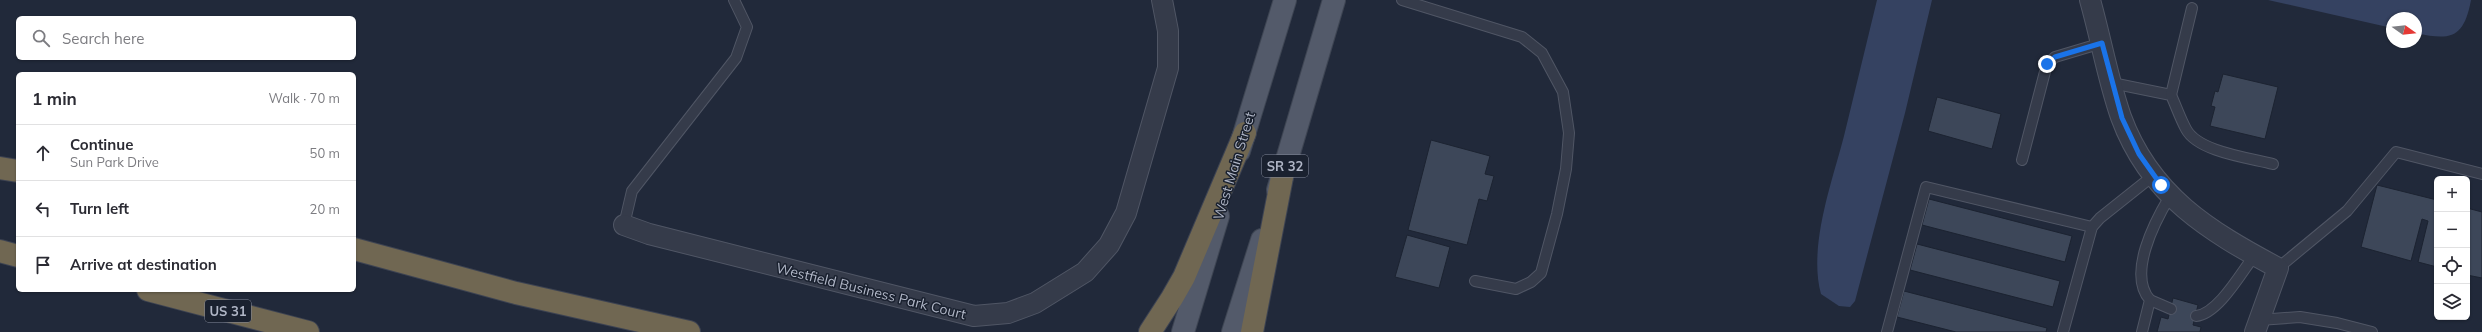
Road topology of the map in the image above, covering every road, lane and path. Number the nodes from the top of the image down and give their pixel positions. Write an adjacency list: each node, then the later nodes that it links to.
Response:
1 (734, 0): 20 (lane)
2 (1162, 0): 20 (street, Westfield Business Park Court)
3 (1285, 0): 11 (main road, West Main Street)
4 (1334, 0): 16 (main road, SR 32)
5 (1402, 0): 27 (lane)
6 (2090, 0): 8 (street)
7 (2192, 8): 10 (lane)
8 (2102, 43): 9 (street); 12 (lane)
9 (2112, 83): 10 (lane); 18 (street)
10 (2171, 95): 13 (lane)
11 (1245, 132): 35 (highway); 36 (main road, West Main Street)
12 (2022, 160)
13 (2273, 164)
14 (0, 168): 15 (highway)
15 (16, 171)
16 (1283, 172): 37 (main road, SR 32); 38 (highway)
17 (2482, 174): 26 (lane)
18 (2154, 176): 19 (street); 21 (lane)
19 (2170, 196): 25 (street); 29 (lane)
20 (624, 224)
21 (2092, 227): 39 (lane); 40 (lane)
22 (356, 250): 34 (highway)
23 (0, 251): 24 (highway)
24 (16, 255)
25 (2254, 256): 26 (street); 31 (lane)
26 (2278, 268): 32 (street)
27 (1475, 281)
28 (156, 292): 33 (highway, US 31)
29 (2150, 300): 30 (lane); 41 (lane)
30 (2171, 309)
31 (2196, 316)
32 (2257, 326): 42 (lane)
33 (308, 332)
34 (689, 332)
35 (1150, 332)
36 (1183, 332)
37 (1233, 332)
38 (1252, 332)
39 (1887, 332)
40 (2063, 332)
41 (2142, 332)
42 (2372, 332)

